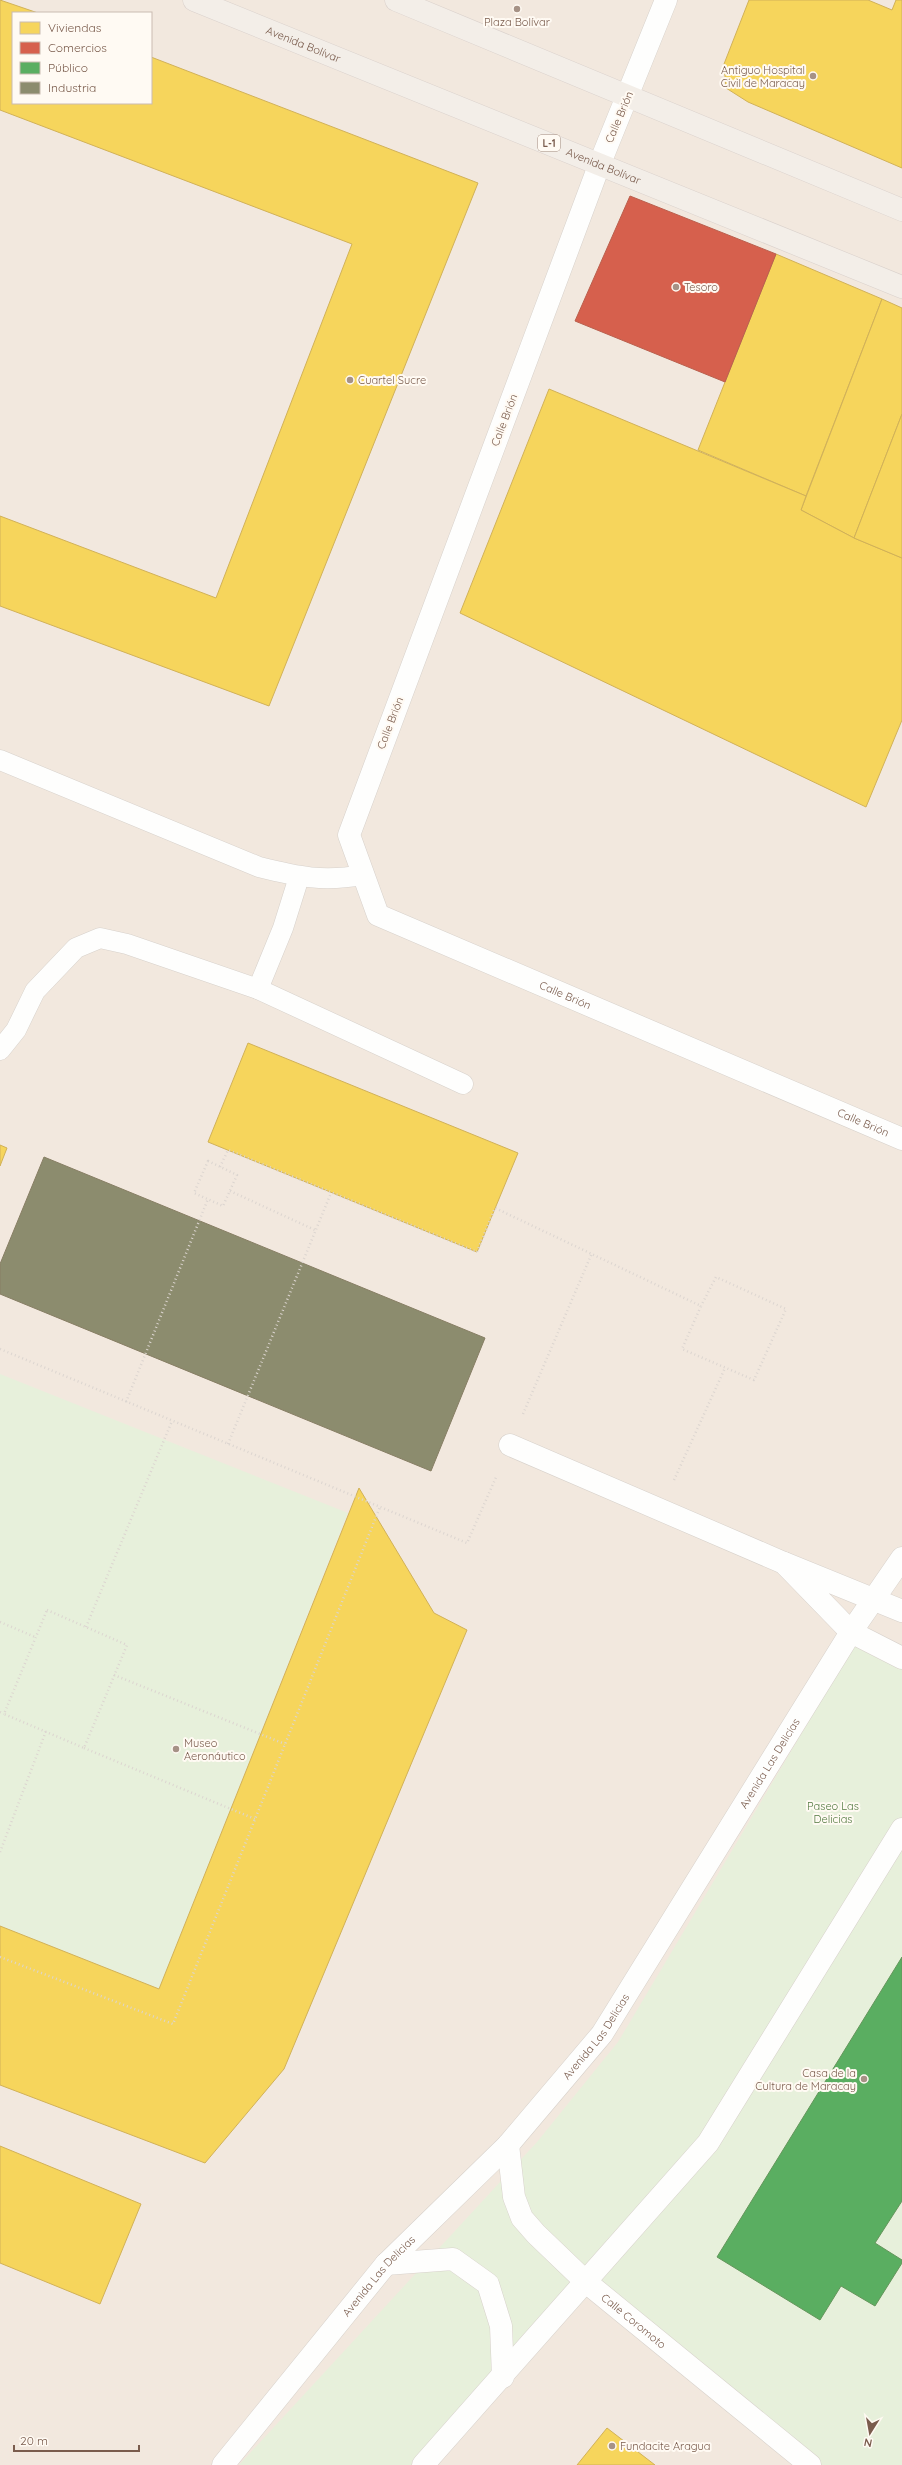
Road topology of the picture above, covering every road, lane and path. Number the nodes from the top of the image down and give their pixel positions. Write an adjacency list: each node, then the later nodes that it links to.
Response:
1 (194, 0): 5 (main road, Avenida Bolívar / L-1)
2 (396, 0): 4 (main road)
3 (666, 0): 4 (street, Calle Brión)
4 (629, 95): 5 (street, Calle Brión); 6 (main road)
5 (600, 163): 7 (main road, Avenida Bolívar / L-1); 9 (street, Calle Brión)
6 (902, 210)
7 (902, 287)
8 (0, 760): 10 (lane)
9 (363, 875): 10 (lane); 14 (street, Calle Brión)
10 (299, 877): 11 (lane)
11 (258, 990): 12 (lane); 13 (lane)
12 (0, 1050)
13 (463, 1084)
14 (902, 1139)
15 (220, 1167): 16 (path); 18 (path); 20 (path)
16 (230, 1191): 18 (path); 19 (path)
17 (332, 1192): 19 (path)
18 (208, 1199): 24 (path)
19 (315, 1230): 26 (path)
20 (592, 1253): 21 (path); 27 (path)
21 (701, 1306): 23 (path); 23 (path)
22 (0, 1349): 24 (path)
23 (725, 1368): 29 (path)
24 (126, 1402): 25 (path)
25 (172, 1420): 26 (path); 35 (path)
26 (228, 1444): 28 (path)
27 (510, 1445): 28 (path); 29 (street)
28 (380, 1507): 43 (path)
29 (660, 1510): 31 (street)
30 (902, 1558): 32 (street, Avenida Las Delicias)
31 (784, 1563): 32 (street); 36 (street)
32 (876, 1599): 33 (street); 36 (street, Avenida Las Delicias)
33 (902, 1611)
34 (0, 1622): 37 (path)
35 (86, 1627): 37 (path); 39 (path)
36 (851, 1632): 38 (street); 49 (street, Avenida Las Delicias)
37 (35, 1637): 41 (path)
38 (902, 1658)
39 (114, 1675): 43 (path); 44 (path)
40 (0, 1712): 41 (path)
41 (4, 1714): 42 (path)
42 (46, 1731): 44 (path); 47 (path)
43 (285, 1744): 45 (path)
44 (84, 1748): 45 (path)
45 (255, 1819): 48 (path)
46 (902, 1829): 51 (street)
47 (0, 1852)
48 (0, 1957)
49 (508, 2145): 50 (street, Avenida Las Delicias); 51 (street, Calle Coromoto)
50 (386, 2264): 52 (street); 53 (street, Avenida Las Delicias)
51 (586, 2282): 52 (street); 55 (street, Calle Coromoto)
52 (503, 2377): 54 (street)
53 (223, 2465)
54 (423, 2465)
55 (810, 2465)

